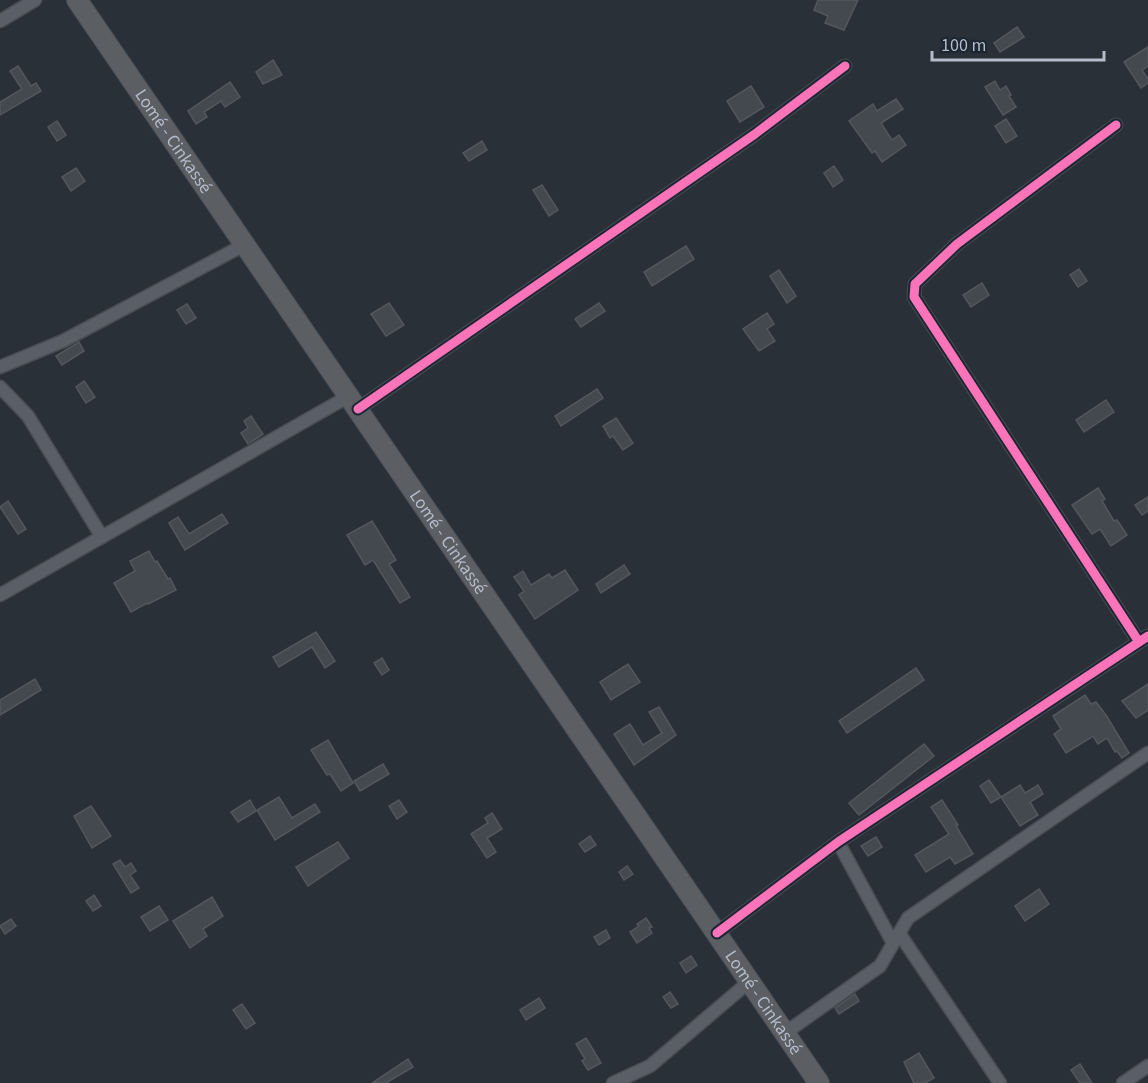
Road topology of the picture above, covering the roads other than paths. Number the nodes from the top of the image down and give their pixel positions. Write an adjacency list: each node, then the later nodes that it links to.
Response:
1 (35, 0): 3 (street)
2 (77, 0): 6 (highway, Lomé - Cinkassé)
3 (0, 21)
4 (845, 66): 9 (street)
5 (1116, 125): 12 (street)
6 (244, 245): 7 (street); 9 (highway, Lomé - Cinkassé)
7 (0, 368)
8 (0, 387): 10 (street)
9 (353, 403): 10 (street); 15 (highway, Lomé - Cinkassé)
10 (102, 537): 11 (street)
11 (0, 596)
12 (1144, 639): 14 (street)
13 (1148, 753): 16 (street)
14 (838, 842): 15 (street); 16 (street)
15 (717, 933): 17 (highway, Lomé - Cinkassé)
16 (896, 938): 18 (street); 22 (street)
17 (750, 981): 18 (highway, Lomé - Cinkassé); 20 (street)
18 (785, 1033): 21 (highway, Lomé - Cinkassé)
19 (1148, 1066): 23 (street)
20 (613, 1083)
21 (819, 1083)
22 (1000, 1083)
23 (1124, 1083)

